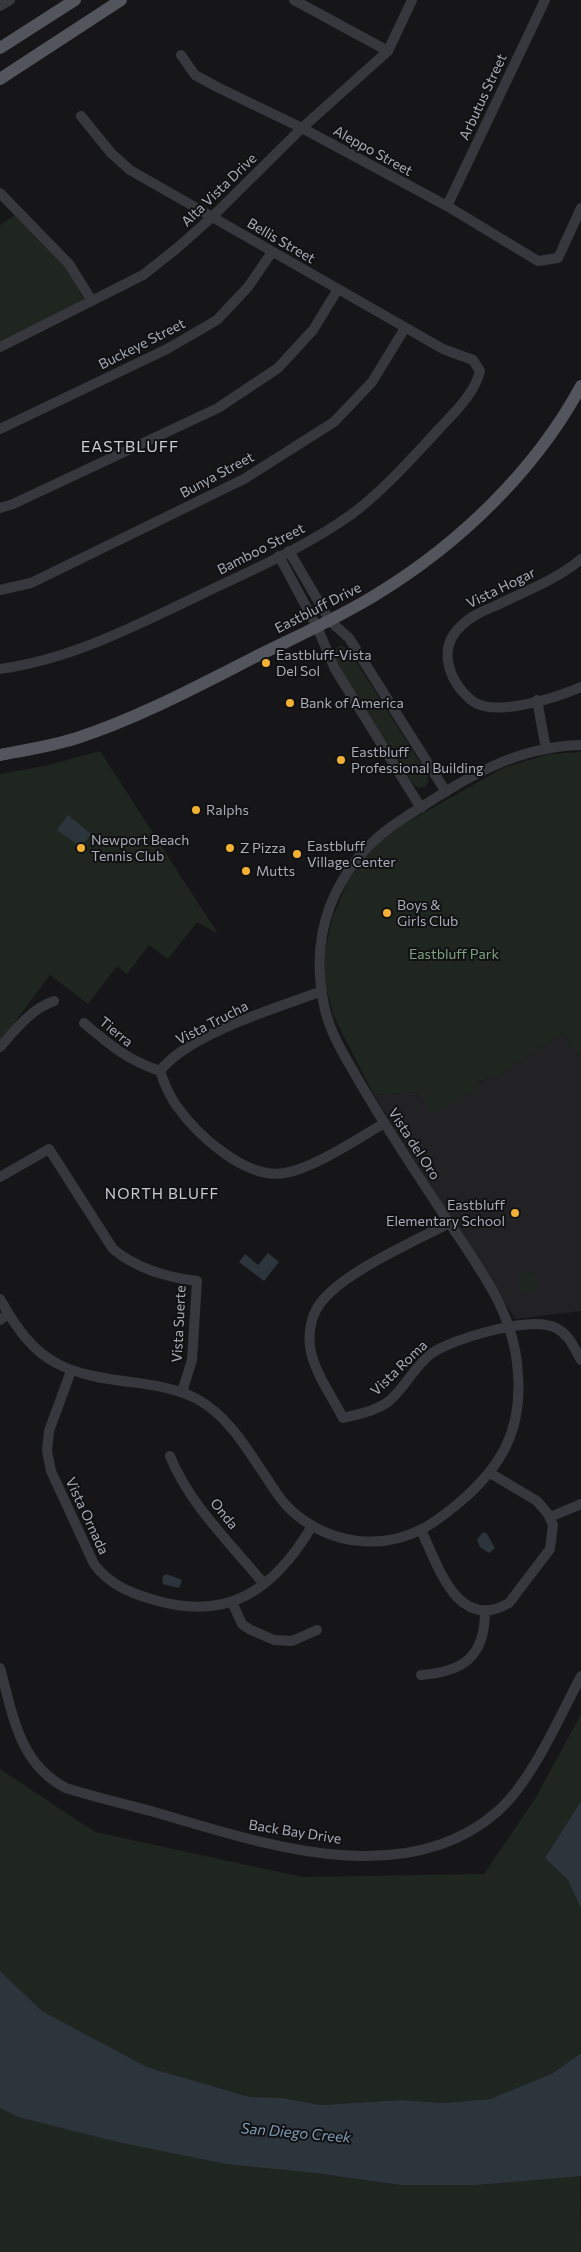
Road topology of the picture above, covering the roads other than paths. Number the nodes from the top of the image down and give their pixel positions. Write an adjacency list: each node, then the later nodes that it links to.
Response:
1 (10, 0): 7 (street)
2 (75, 0): 8 (main road)
3 (122, 0): 11 (main road)
4 (294, 0): 9 (street)
5 (412, 0): 9 (street, Alta Vista Drive)
6 (545, 0): 15 (street, Arbutus Street)
7 (0, 6)
8 (0, 48)
9 (388, 51): 13 (street, Alta Vista Drive)
10 (181, 55): 13 (street, Aleppo Street)
11 (0, 79)
12 (81, 116): 17 (street, Bellis Street)
13 (302, 128): 15 (street, Aleppo Street); 17 (street, Alta Vista Drive)
14 (0, 193): 20 (street)
15 (447, 206): 16 (street, Aleppo Street)
16 (581, 208)
17 (211, 218): 18 (street, Bellis Street); 20 (street, Alta Vista Drive)
18 (272, 252): 19 (street, Bellis Street); 25 (street, Buckeye Street)
19 (338, 289): 21 (street, Bellis Street); 26 (street)
20 (92, 301): 22 (street, Alta Vista Drive)
21 (405, 328): 23 (street, Bellis Street); 29 (street, Bunya Street)
22 (0, 347)
23 (480, 371): 27 (street, Bamboo Street)
24 (581, 386): 30 (main road, Eastbluff Drive)
25 (0, 428)
26 (0, 508)
27 (284, 553): 30 (street); 31 (street); 32 (street, Bamboo Street)
28 (581, 559): 34 (street, Vista Hogar)
29 (0, 590)
30 (330, 621): 31 (main road, Eastbluff Drive); 38 (street)
31 (317, 627): 37 (main road, Eastbluff Drive); 39 (street)
32 (0, 669)
33 (581, 687): 34 (street)
34 (536, 700): 36 (street)
35 (581, 745): 36 (street, Vista del Oro)
36 (546, 749): 38 (street, Vista del Oro)
37 (0, 755)
38 (446, 792): 39 (street, Vista del Oro)
39 (421, 808): 40 (street, Vista del Oro)
40 (322, 991): 44 (street, Vista Trucha); 45 (street, Vista del Oro)
41 (54, 1001): 43 (street)
42 (84, 1023): 44 (street, Tierra)
43 (0, 1047)
44 (160, 1071): 45 (street)
45 (384, 1124): 47 (street, Vista del Oro)
46 (0, 1177): 53 (street, Vista Suerte)
47 (449, 1223): 50 (street, Vista del Oro); 50 (street, Vista Roma)
48 (0, 1299): 49 (street, Vista del Oro)
49 (4, 1317): 52 (street, Vista del Oro)
50 (510, 1327): 51 (street); 55 (street, Vista del Oro)
51 (581, 1360)
52 (71, 1371): 53 (street, Vista del Oro); 61 (street, Vista Ornada)
53 (182, 1392): 58 (street, Vista del Oro)
54 (170, 1456): 60 (street, Onda)
55 (490, 1474): 57 (street); 59 (street, Vista del Oro)
56 (581, 1504): 57 (street)
57 (550, 1517): 62 (street)
58 (312, 1526): 59 (street, Vista del Oro); 60 (street, Vista Ornada)
59 (421, 1530): 62 (street)
60 (264, 1584): 61 (street, Vista Ornada)
61 (232, 1602): 63 (street)
62 (485, 1611): 65 (street)
63 (317, 1630)
64 (0, 1668): 66 (street, Back Bay Drive)
65 (421, 1675)
66 (581, 1676)

